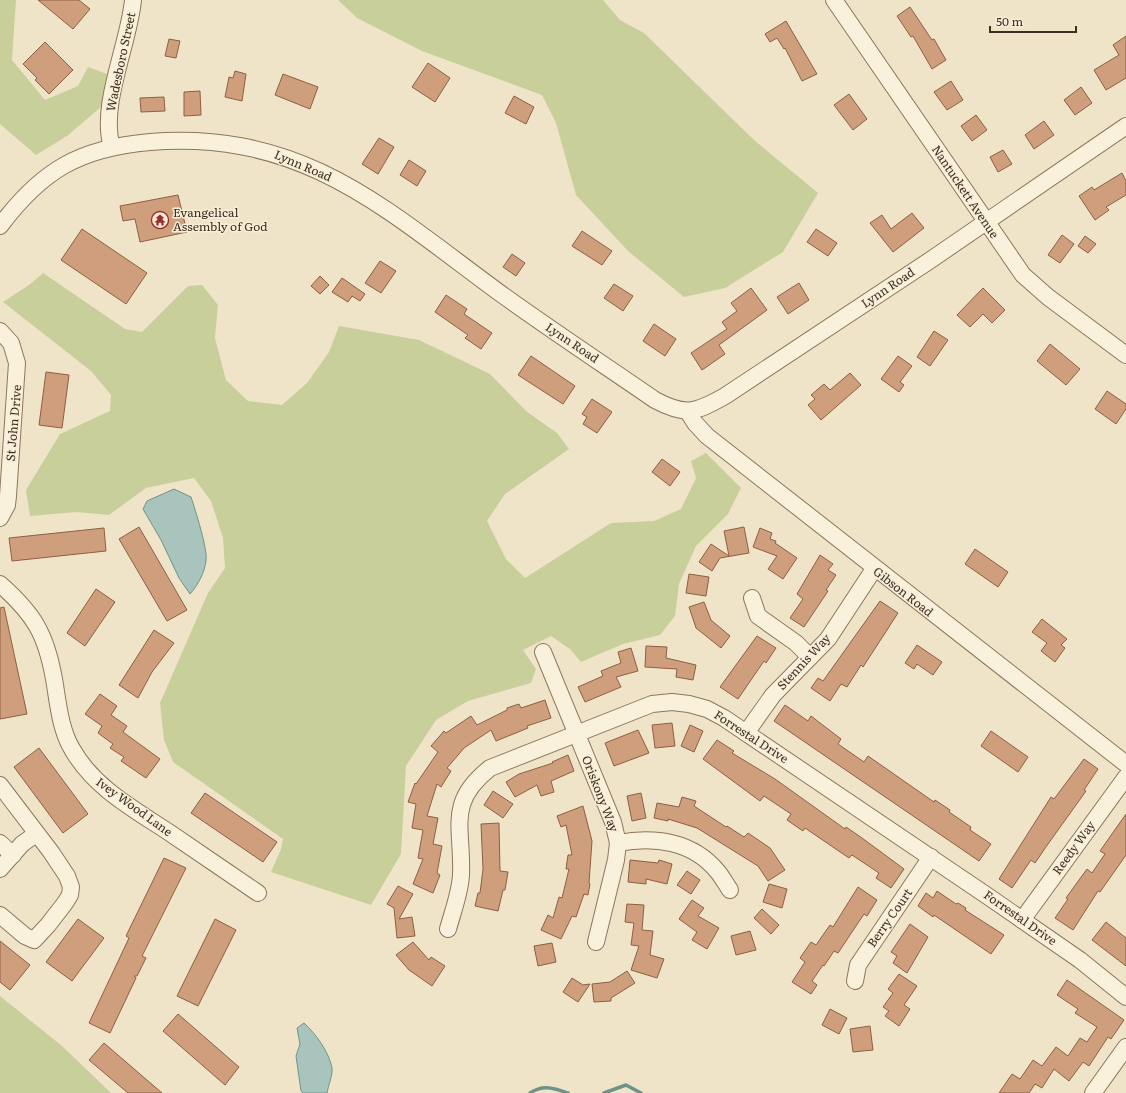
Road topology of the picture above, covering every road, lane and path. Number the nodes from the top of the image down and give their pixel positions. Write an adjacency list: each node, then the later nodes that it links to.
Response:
1 (133, 0): 4 (street, Wadesboro Street)
2 (834, 0): 5 (street, Nantuckett Avenue)
3 (1126, 126): 5 (street, Lynn Road)
4 (112, 147): 6 (street, Lynn Road); 9 (street, Lynn Road)
5 (986, 222): 8 (street, Nantuckett Avenue); 9 (street, Lynn Road)
6 (0, 226)
7 (0, 331): 10 (street, St John Drive)
8 (1126, 355)
9 (688, 412): 11 (street, Gibson Road)
10 (0, 518)
11 (874, 569): 15 (street, Stennis Way); 18 (street, Gibson Road)
12 (0, 584): 28 (street, Ivey Wood Lane)
13 (752, 598): 15 (street)
14 (543, 652): 16 (street, Oriskony Way)
15 (810, 658): 17 (street, Stennis Way)
16 (576, 733): 17 (street, Forrestal Drive); 23 (street, Oriskony Way); 31 (street, Forrestal Drive)
17 (746, 733): 25 (street, Forrestal Drive)
18 (1126, 764)
19 (1126, 777): 30 (street, Reedy Way)
20 (0, 785): 21 (street)
21 (36, 834): 24 (street); 29 (street)
22 (0, 843): 24 (street)
23 (618, 843): 27 (street); 32 (street, Oriskony Way)
24 (13, 855): 26 (street)
25 (931, 857): 30 (street, Forrestal Drive); 33 (street, Berry Court)
26 (0, 869)
27 (730, 890)
28 (258, 893)
29 (0, 915)
30 (1022, 920): 34 (street, Forrestal Drive)
31 (448, 929)
32 (596, 942)
33 (855, 981)
34 (1126, 997)
35 (1126, 1047): 36 (street)
36 (1093, 1093)

